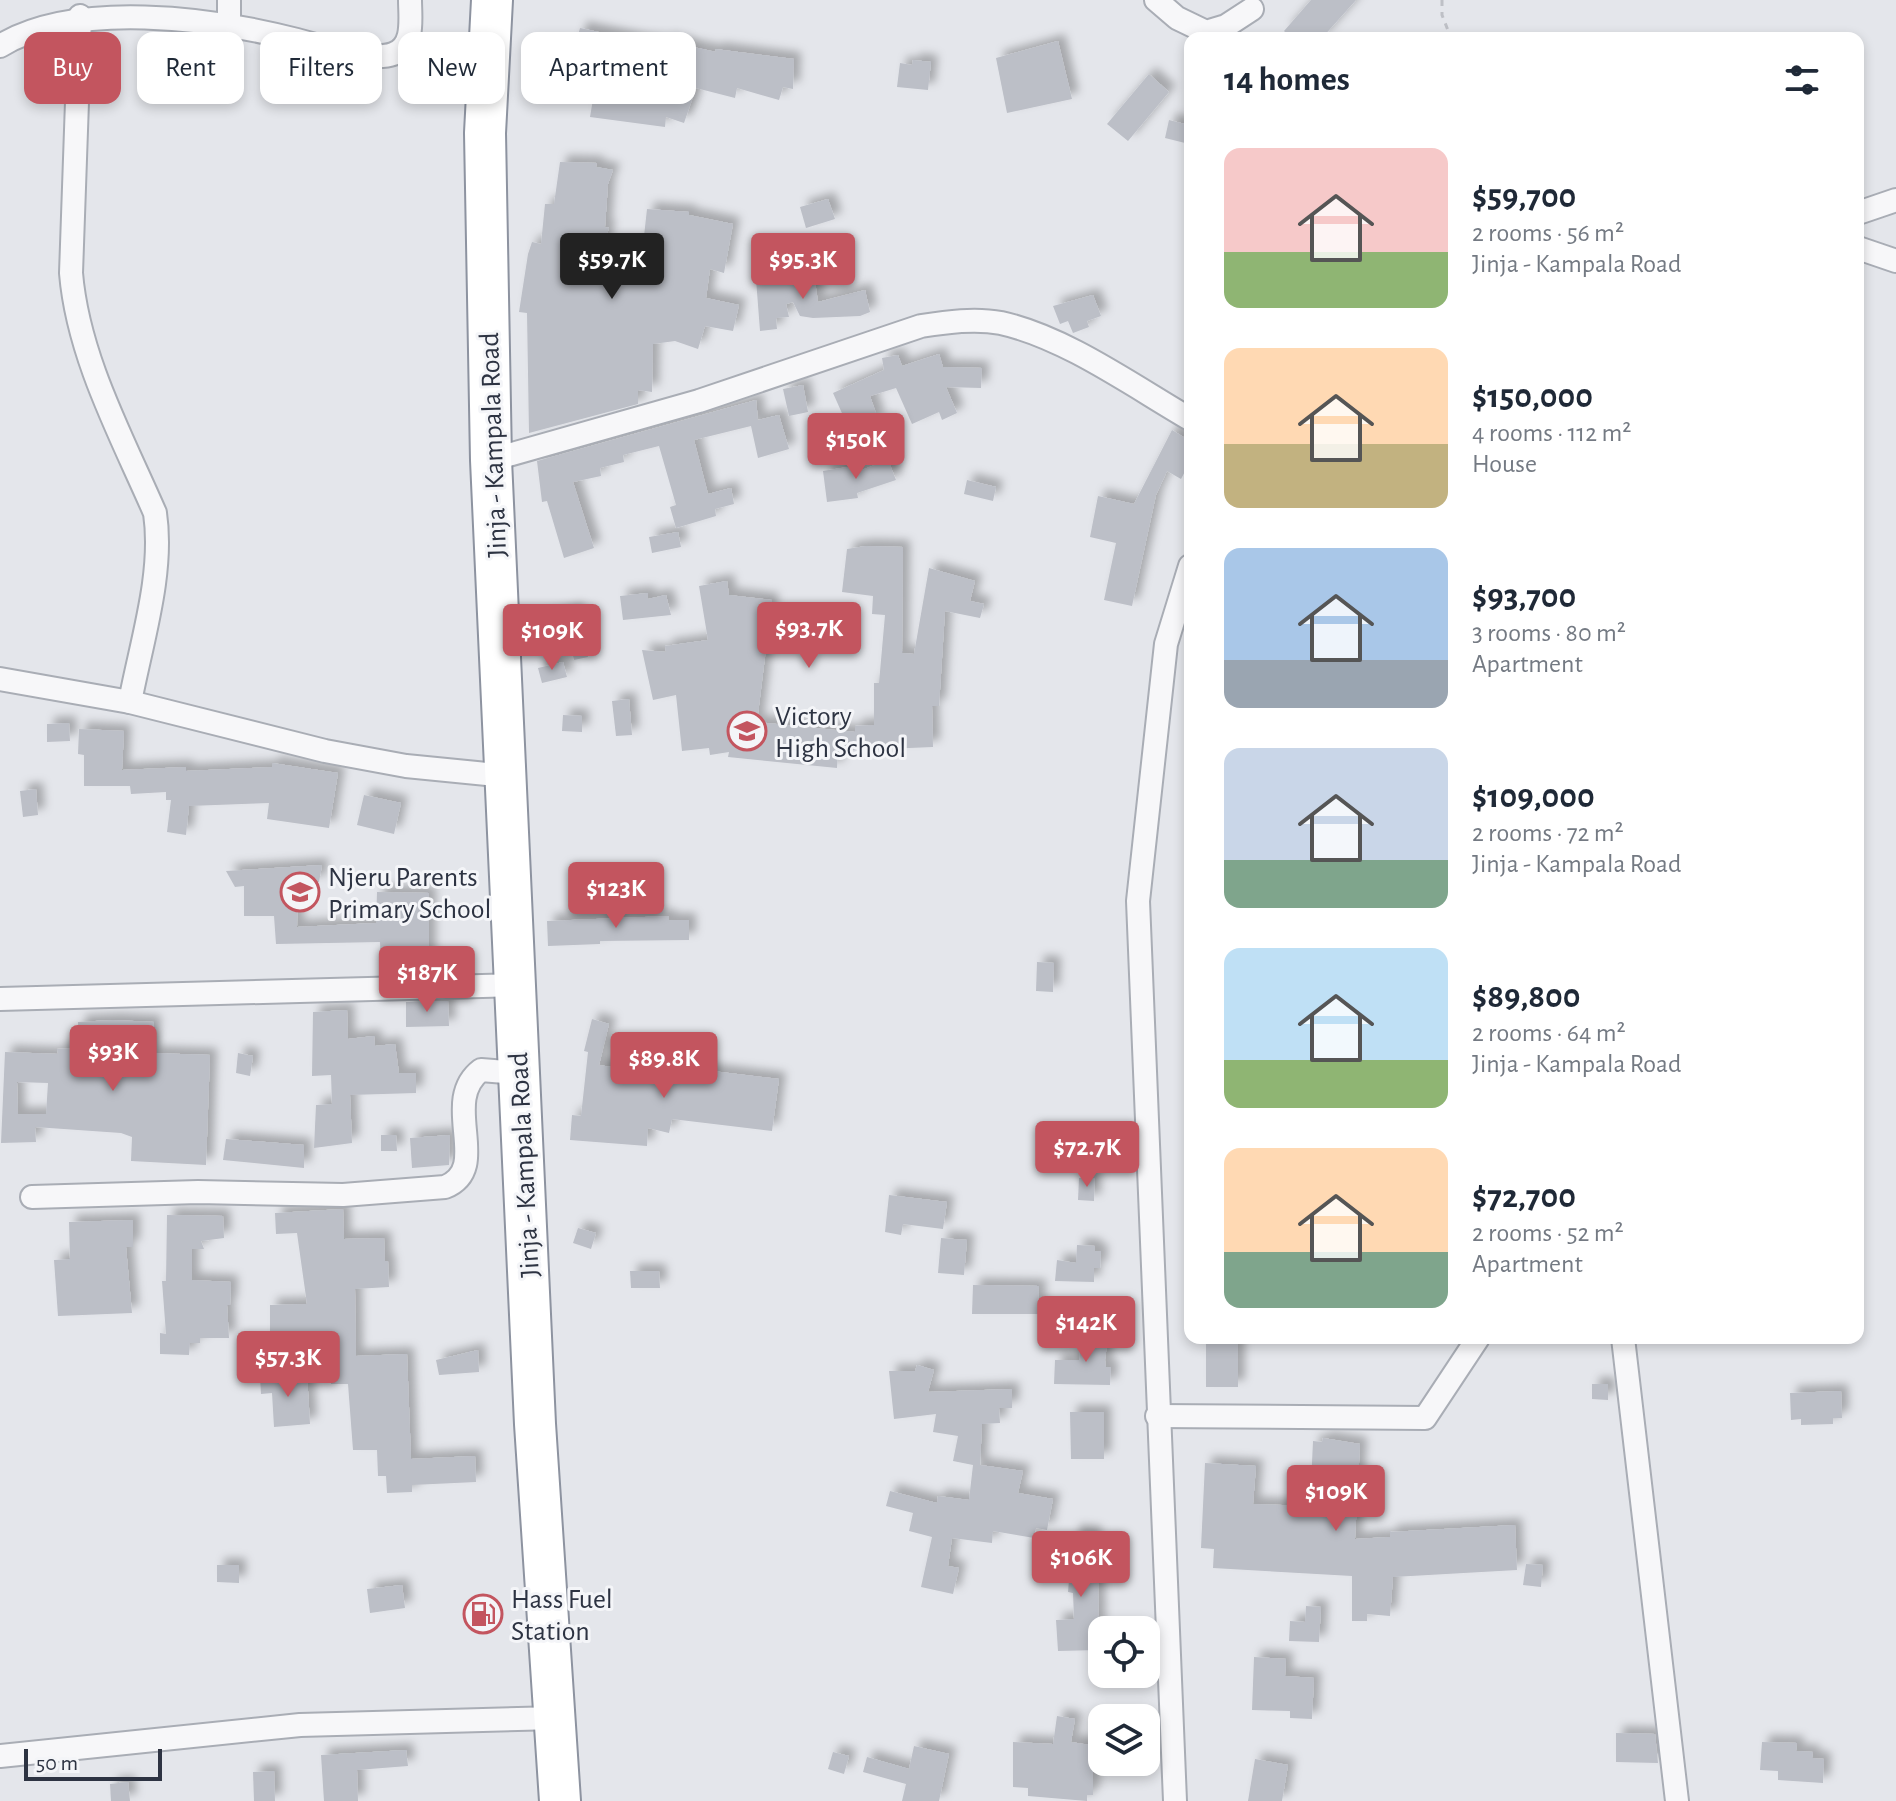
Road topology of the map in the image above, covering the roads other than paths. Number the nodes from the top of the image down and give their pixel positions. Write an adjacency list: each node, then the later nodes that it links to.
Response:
1 (410, 0): 5 (street)
2 (492, 0): 13 (highway, Jinja - Kampala Road)
3 (1156, 0): 4 (street)
4 (1252, 9)
5 (229, 11): 6 (street)
6 (80, 16): 7 (street); 16 (street)
7 (0, 46)
8 (1896, 200): 9 (street)
9 (1864, 211)
10 (1864, 250): 11 (street)
11 (1896, 261)
12 (1184, 416): 13 (street)
13 (491, 460): 17 (highway, Jinja - Kampala Road)
14 (1184, 586): 24 (street)
15 (0, 679): 16 (street)
16 (130, 702): 17 (street)
17 (507, 776): 18 (highway, Jinja - Kampala Road)
18 (517, 985): 19 (street); 20 (highway, Jinja - Kampala Road)
19 (0, 999)
20 (518, 1073): 21 (street); 25 (highway, Jinja - Kampala Road)
21 (32, 1197)
22 (1474, 1344): 24 (street)
23 (1624, 1344): 29 (street)
24 (1157, 1416): 28 (street)
25 (557, 1718): 26 (street); 27 (highway, Jinja - Kampala Road)
26 (0, 1756)
27 (560, 1801)
28 (1175, 1801)
29 (1677, 1801)

